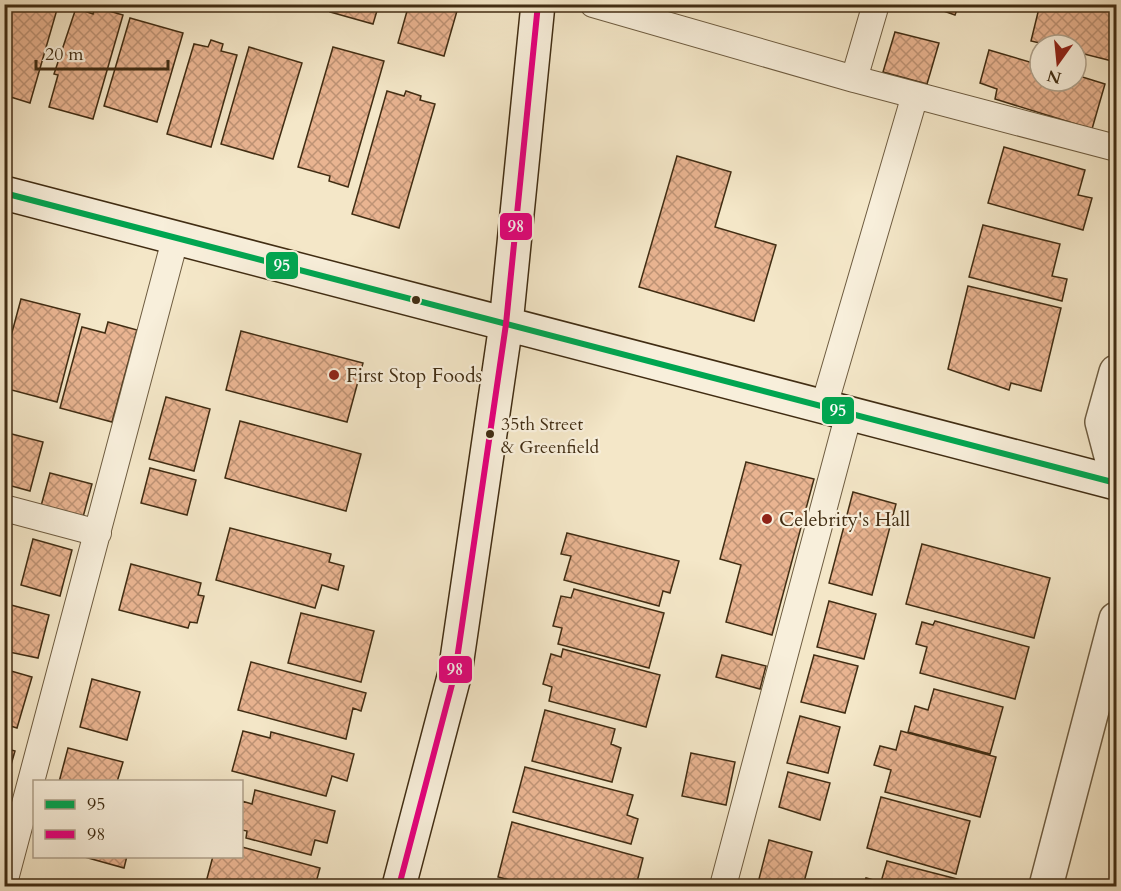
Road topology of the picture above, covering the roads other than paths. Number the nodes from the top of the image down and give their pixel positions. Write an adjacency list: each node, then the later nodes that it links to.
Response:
1 (538, 4): 9 (main road)
2 (593, 4): 4 (lane)
3 (876, 4): 4 (lane)
4 (854, 79): 5 (lane)
5 (915, 95): 6 (lane); 11 (lane)
6 (1116, 148)
7 (4, 193): 8 (main road)
8 (176, 237): 9 (main road); 15 (lane)
9 (506, 324): 11 (main road); 18 (main road)
10 (1116, 372): 12 (main road)
11 (836, 410): 13 (main road); 19 (lane)
12 (1116, 475)
13 (1116, 483)
14 (4, 508): 15 (lane)
15 (98, 533): 17 (lane)
16 (1116, 619): 20 (main road)
17 (4, 883)
18 (399, 886)
19 (723, 886)
20 (1046, 886)

